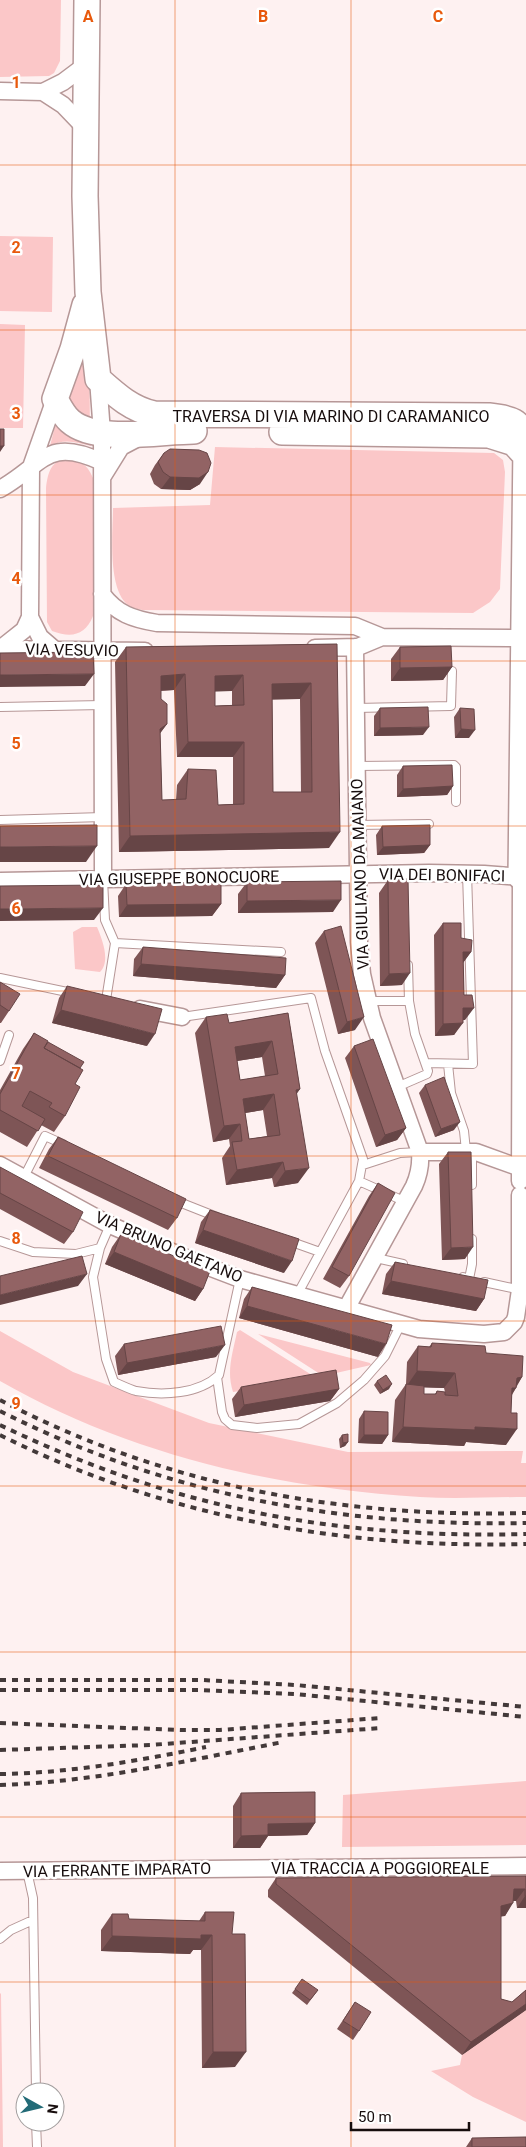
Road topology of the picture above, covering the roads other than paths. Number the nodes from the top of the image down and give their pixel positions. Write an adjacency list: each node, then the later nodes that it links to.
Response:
1 (87, 0): 2 (main road)
2 (87, 64): 4 (street); 5 (main road)
3 (0, 91): 4 (street)
4 (43, 92): 5 (street)
5 (86, 129): 6 (main road)
6 (88, 292): 7 (main road); 8 (main road)
7 (98, 379): 10 (street); 11 (main road, TRAVERSA DI VIA MARINO DI CARAMANICO)
8 (55, 399): 10 (main road, TRAVERSA DI VIA MARINO DI CARAMANICO); 12 (street)
9 (148, 432): 10 (main road, TRAVERSA DI VIA MARINO DI CARAMANICO); 11 (main road, TRAVERSA DI VIA MARINO DI CARAMANICO); 13 (street, TRAVERSA DI VIA MARINO DI CARAMANICO)
10 (102, 433): 13 (street)
11 (525, 455): 18 (main road)
12 (31, 467): 13 (street); 14 (street); 16 (street)
13 (102, 470): 15 (street)
14 (0, 489)
15 (102, 594): 17 (street); 24 (street)
16 (30, 618): 21 (street); 22 (street)
17 (382, 637): 18 (street); 19 (street)
18 (525, 638): 37 (main road)
19 (355, 647): 20 (street); 28 (street, VIA GIULIANO DA MAIANO)
20 (296, 648)
21 (0, 649): 22 (street, VIA VESUVIO)
22 (55, 650): 24 (street, VIA VESUVIO)
23 (157, 651): 24 (street, VIA VESUVIO)
24 (102, 652): 26 (street)
25 (452, 671): 28 (lane)
26 (102, 705): 27 (lane); 31 (street)
27 (0, 708)
28 (356, 708): 29 (street, VIA GIULIANO DA MAIANO)
29 (357, 766): 30 (lane); 34 (street, VIA GIULIANO DA MAIANO)
30 (456, 802)
31 (103, 817): 32 (lane); 38 (street)
32 (0, 820)
33 (429, 824): 34 (lane)
34 (358, 825): 36 (street, VIA GIULIANO DA MAIANO)
35 (467, 873): 36 (street, VIA DEI BONIFACI); 37 (street, VIA DEI BONIFACI); 55 (lane)
36 (358, 874): 38 (street, VIA GIUSEPPE BONOCUORE); 47 (street, VIA GIULIANO DA MAIANO)
37 (524, 878): 63 (street)
38 (103, 879): 39 (street, VIA GIUSEPPE BONOCUORE); 40 (lane)
39 (0, 881)
40 (115, 943): 41 (lane); 46 (lane)
41 (280, 952)
42 (408, 954): 48 (lane)
43 (0, 978): 44 (lane)
44 (80, 995)
45 (97, 999): 46 (lane)
46 (106, 1000): 49 (lane)
47 (368, 1001): 48 (lane); 56 (street, VIA GIULIANO DA MAIANO)
48 (409, 1001): 54 (lane)
49 (114, 1003)
50 (132, 1007): 51 (street)
51 (182, 1017): 61 (lane)
52 (10, 1035): 53 (lane)
53 (0, 1061)
54 (426, 1063): 55 (lane); 56 (lane)
55 (448, 1064): 58 (lane)
56 (397, 1087): 59 (street, VIA GIULIANO DA MAIANO)
57 (72, 1149): 62 (lane)
58 (469, 1151): 59 (street); 63 (street); 65 (lane)
59 (420, 1152): 61 (lane); 67 (street, VIA GIULIANO DA MAIANO)
60 (0, 1165): 62 (street, VIA BRUNO GAETANO)
61 (363, 1165): 64 (lane)
62 (24, 1177): 69 (street, VIA BRUNO GAETANO)
63 (522, 1178): 80 (street)
64 (359, 1181): 67 (lane); 74 (lane)
65 (472, 1189)
66 (165, 1195): 68 (lane)
67 (406, 1202): 75 (street, VIA GIULIANO DA MAIANO)
68 (222, 1219)
69 (110, 1225): 73 (lane); 78 (street, VIA BRUNO GAETANO)
70 (472, 1227): 77 (lane)
71 (285, 1240): 74 (lane)
72 (0, 1241): 73 (lane)
73 (100, 1248): 84 (lane)
74 (320, 1252): 81 (lane)
75 (376, 1258): 76 (lane); 82 (street, VIA GIULIANO DA MAIANO)
76 (413, 1266)
77 (450, 1274)
78 (240, 1279): 81 (street, VIA BRUNO GAETANO); 84 (lane)
79 (484, 1282): 80 (lane)
80 (523, 1290): 83 (street)
81 (297, 1296): 82 (street, VIA BRUNO GAETANO)
82 (346, 1309): 83 (street)
83 (401, 1324): 84 (lane)
84 (217, 1377)
85 (526, 1866): 86 (street, VIA TRACCIA A POGGIOREALE)
86 (234, 1869): 88 (street, VIA FERRANTE IMPARATO)
87 (0, 1871): 88 (street, VIA FERRANTE IMPARATO)
88 (27, 1871): 89 (lane)
89 (33, 1920): 90 (lane); 91 (lane)
90 (0, 1939)
91 (36, 2082)
92 (36, 2132): 93 (lane)
93 (37, 2147)

